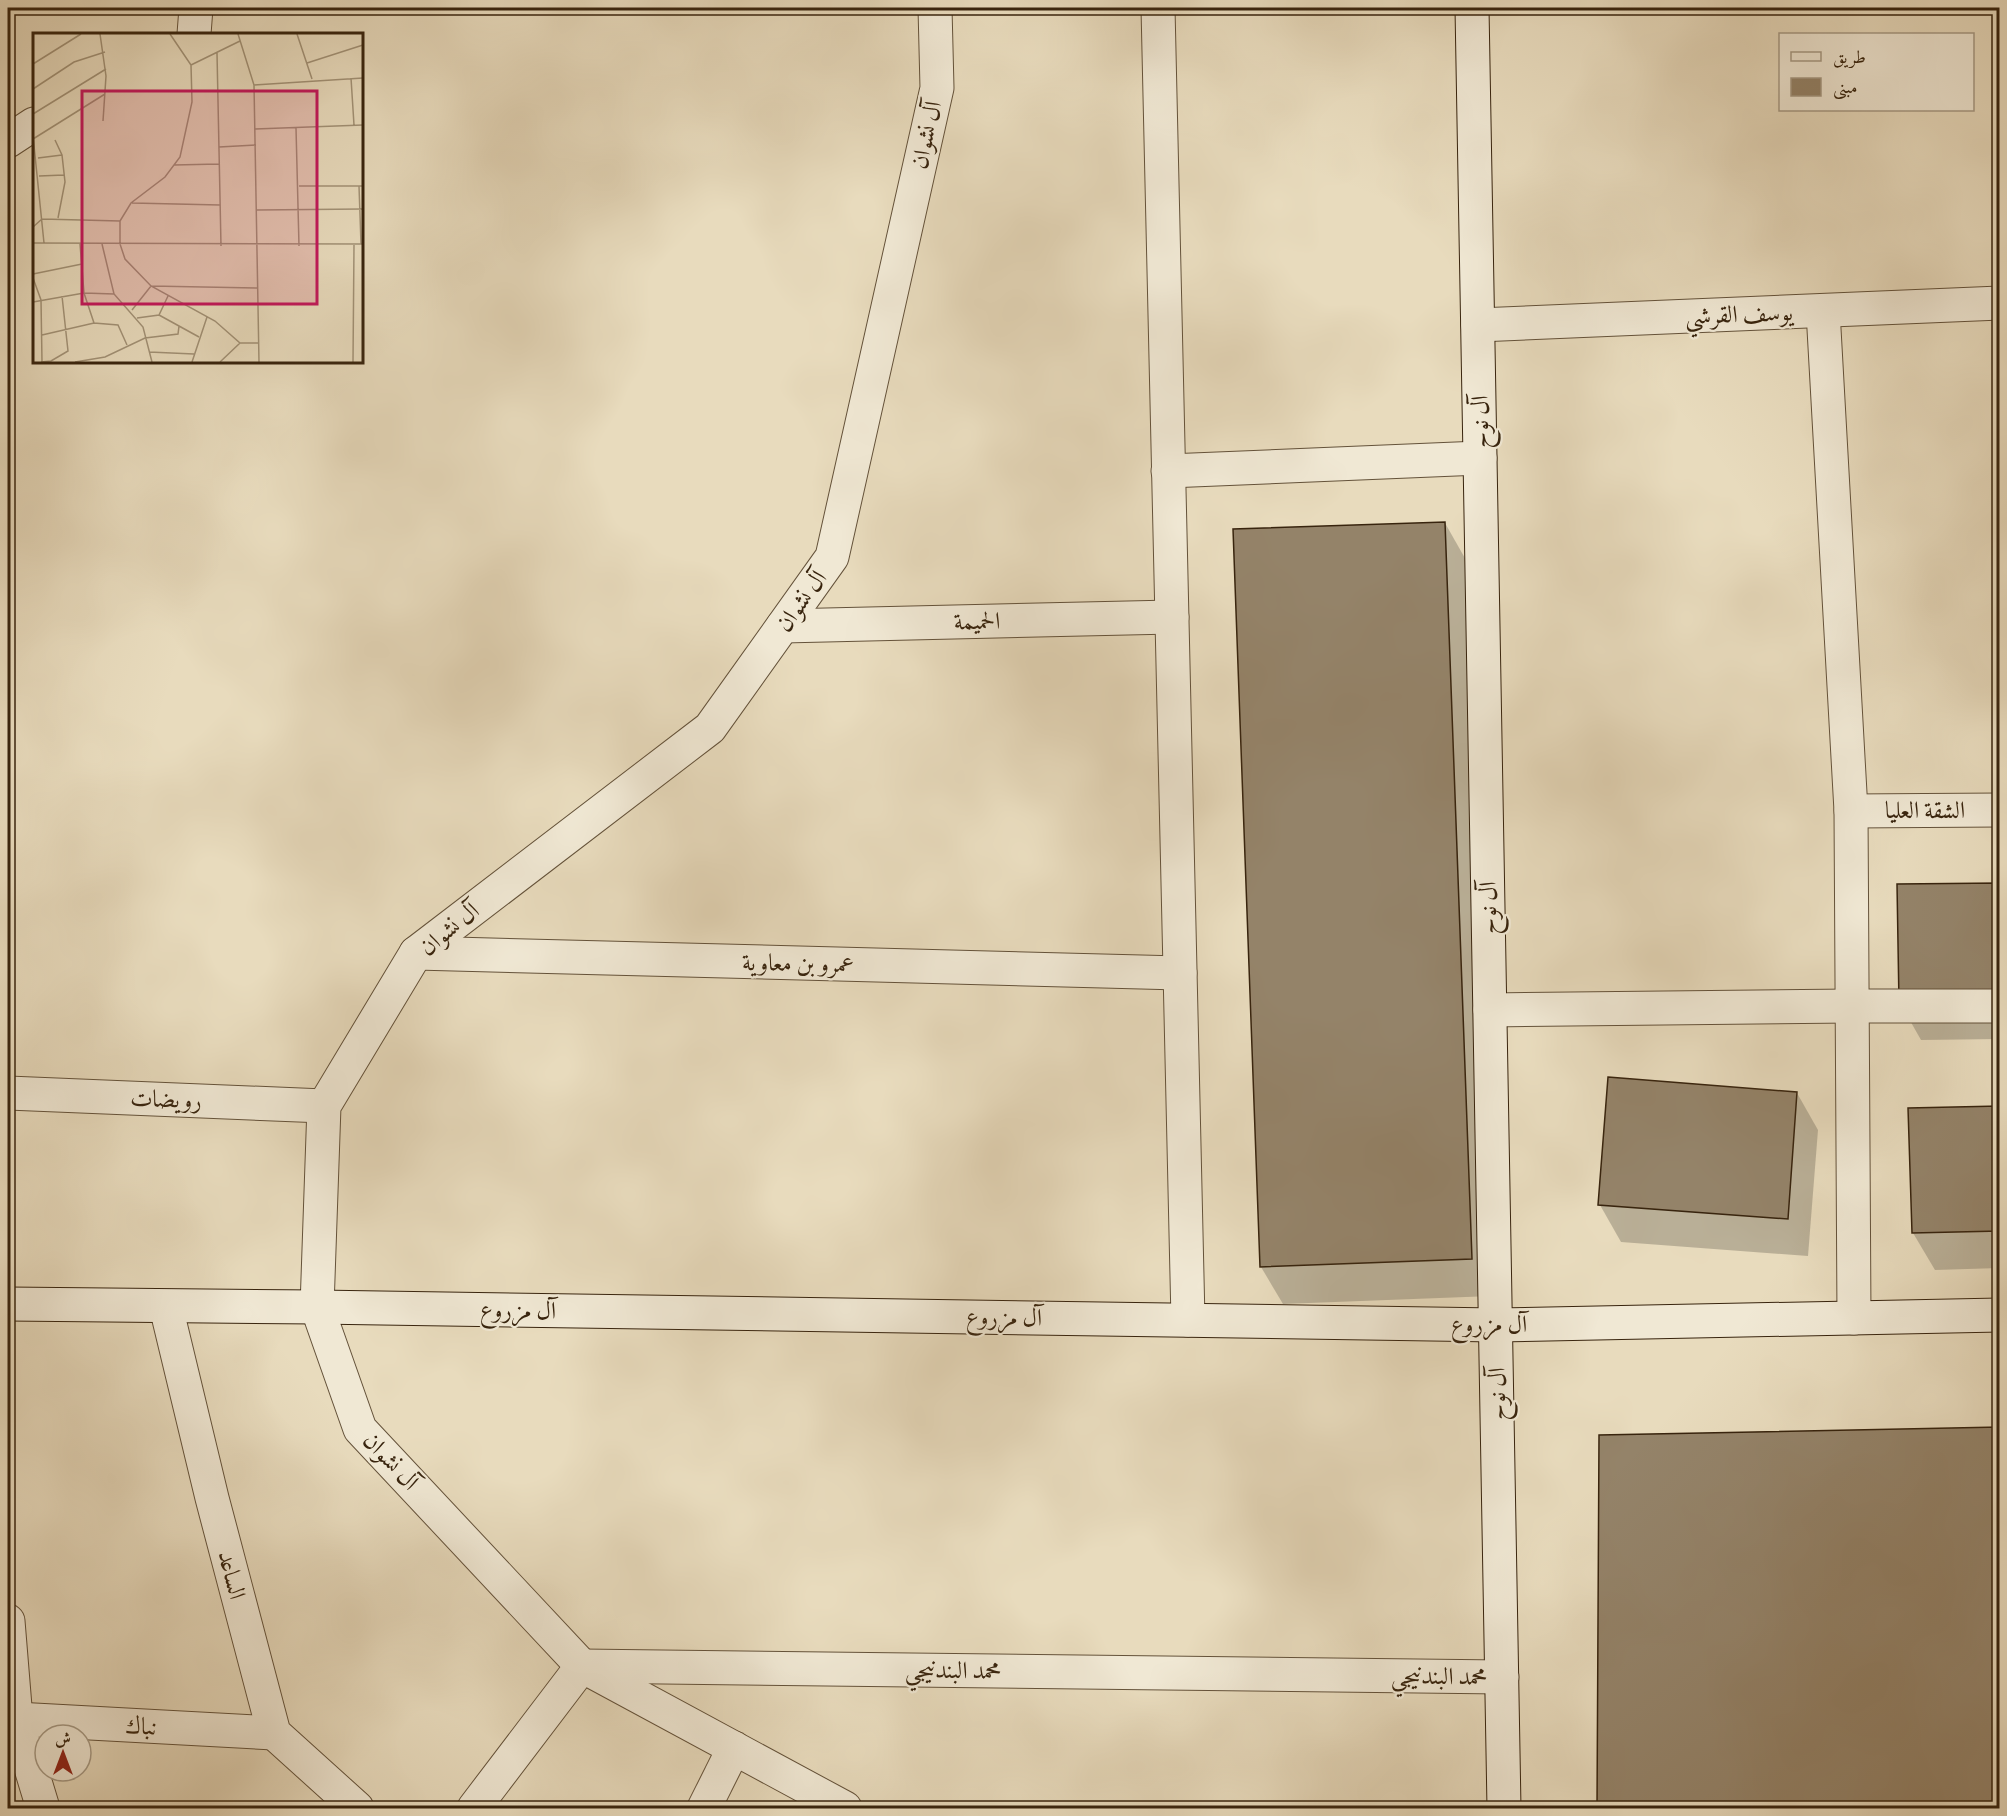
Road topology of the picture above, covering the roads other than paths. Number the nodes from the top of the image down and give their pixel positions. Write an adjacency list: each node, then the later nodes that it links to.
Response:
1 (935, 8): 12 (street, آل نشوان)
2 (1158, 8): 10 (street)
3 (1472, 8): 8 (street, آل نوح)
4 (33, 125): 5 (street)
5 (8, 141)
6 (2000, 303): 7 (street, يوسف القرشي)
7 (1823, 311): 8 (street, يوسف القرشي); 14 (street)
8 (1478, 325): 9 (street, آل نوح)
9 (1480, 458): 10 (street); 19 (street, آل نوح)
10 (1168, 471): 11 (street)
11 (1172, 617): 12 (street, الحميمة); 16 (street)
12 (783, 626): 15 (street, آل نشوان)
13 (2000, 810): 14 (street, الشقة العليا)
14 (1851, 811): 17 (street)
15 (416, 953): 16 (street, عمرو بن معاوية); 21 (street, آل نشوان)
16 (1180, 973): 27 (street)
17 (1851, 1006): 18 (street); 19 (street); 26 (street)
18 (2000, 1006)
19 (1490, 1010): 28 (street, آل نوح)
20 (8, 1093): 21 (street, رويضات)
21 (324, 1106): 24 (street, آل نشوان)
22 (8, 1304): 23 (street, آل مزروع)
23 (166, 1307): 24 (street, آل مزروع); 33 (street, الساعد)
24 (317, 1307): 27 (street, آل مزروع); 30 (street, آل نشوان)
25 (2000, 1316): 26 (street, آل مزروع)
26 (1854, 1318): 28 (street, آل مزروع)
27 (1188, 1320): 28 (street, آل مزروع)
28 (1496, 1325): 31 (street, آل نوح)
29 (8, 1621): 32 (street)
30 (582, 1666): 31 (street, محمد البندنيجي); 34 (street, آل نشوان); 37 (street)
31 (1502, 1677): 40 (street, آل نوح)
32 (12, 1720): 33 (street, نباك); 35 (street)
33 (274, 1733): 36 (street)
34 (734, 1748): 38 (street); 39 (street, آل نشوان)
35 (43, 1809)
36 (357, 1809)
37 (474, 1809)
38 (704, 1809)
39 (845, 1809)
40 (1504, 1809)

